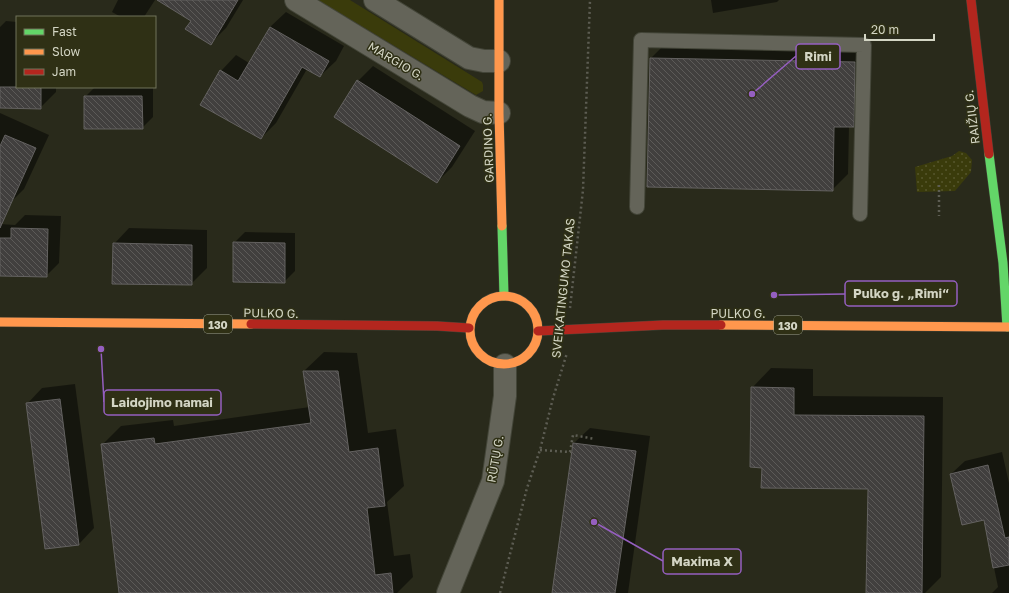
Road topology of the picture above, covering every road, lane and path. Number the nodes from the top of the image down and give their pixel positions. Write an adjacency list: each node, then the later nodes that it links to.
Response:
1 (296, 0): 7 (street, MARGIO G.)
2 (375, 0): 6 (street)
3 (498, 0): 6 (main road, GARDINO G.)
4 (590, 0): 16 (path, SVEIKATINGUMO TAKAS)
5 (971, 0): 14 (main road, RAIŽIŲ G.)
6 (499, 61): 7 (main road, GARDINO G.)
7 (499, 113): 12 (main road, GARDINO G.)
8 (939, 185): 11 (path)
9 (637, 207): 10 (lane)
10 (860, 214)
11 (939, 216)
12 (504, 296): 15 (main road); 17 (main road)
13 (0, 322): 15 (main road, PULKO G. / 130)
14 (1008, 327): 16 (main road, PULKO G. / 130)
15 (469, 328): 18 (main road)
16 (567, 329): 17 (main road, PULKO G. / 130); 20 (path, SVEIKATINGUMO TAKAS)
17 (538, 331): 18 (main road)
18 (505, 365): 21 (street, RŪTŲ G.)
19 (595, 439): 20 (path)
20 (540, 450): 22 (path, SVEIKATINGUMO TAKAS)
21 (448, 593)
22 (500, 593)

